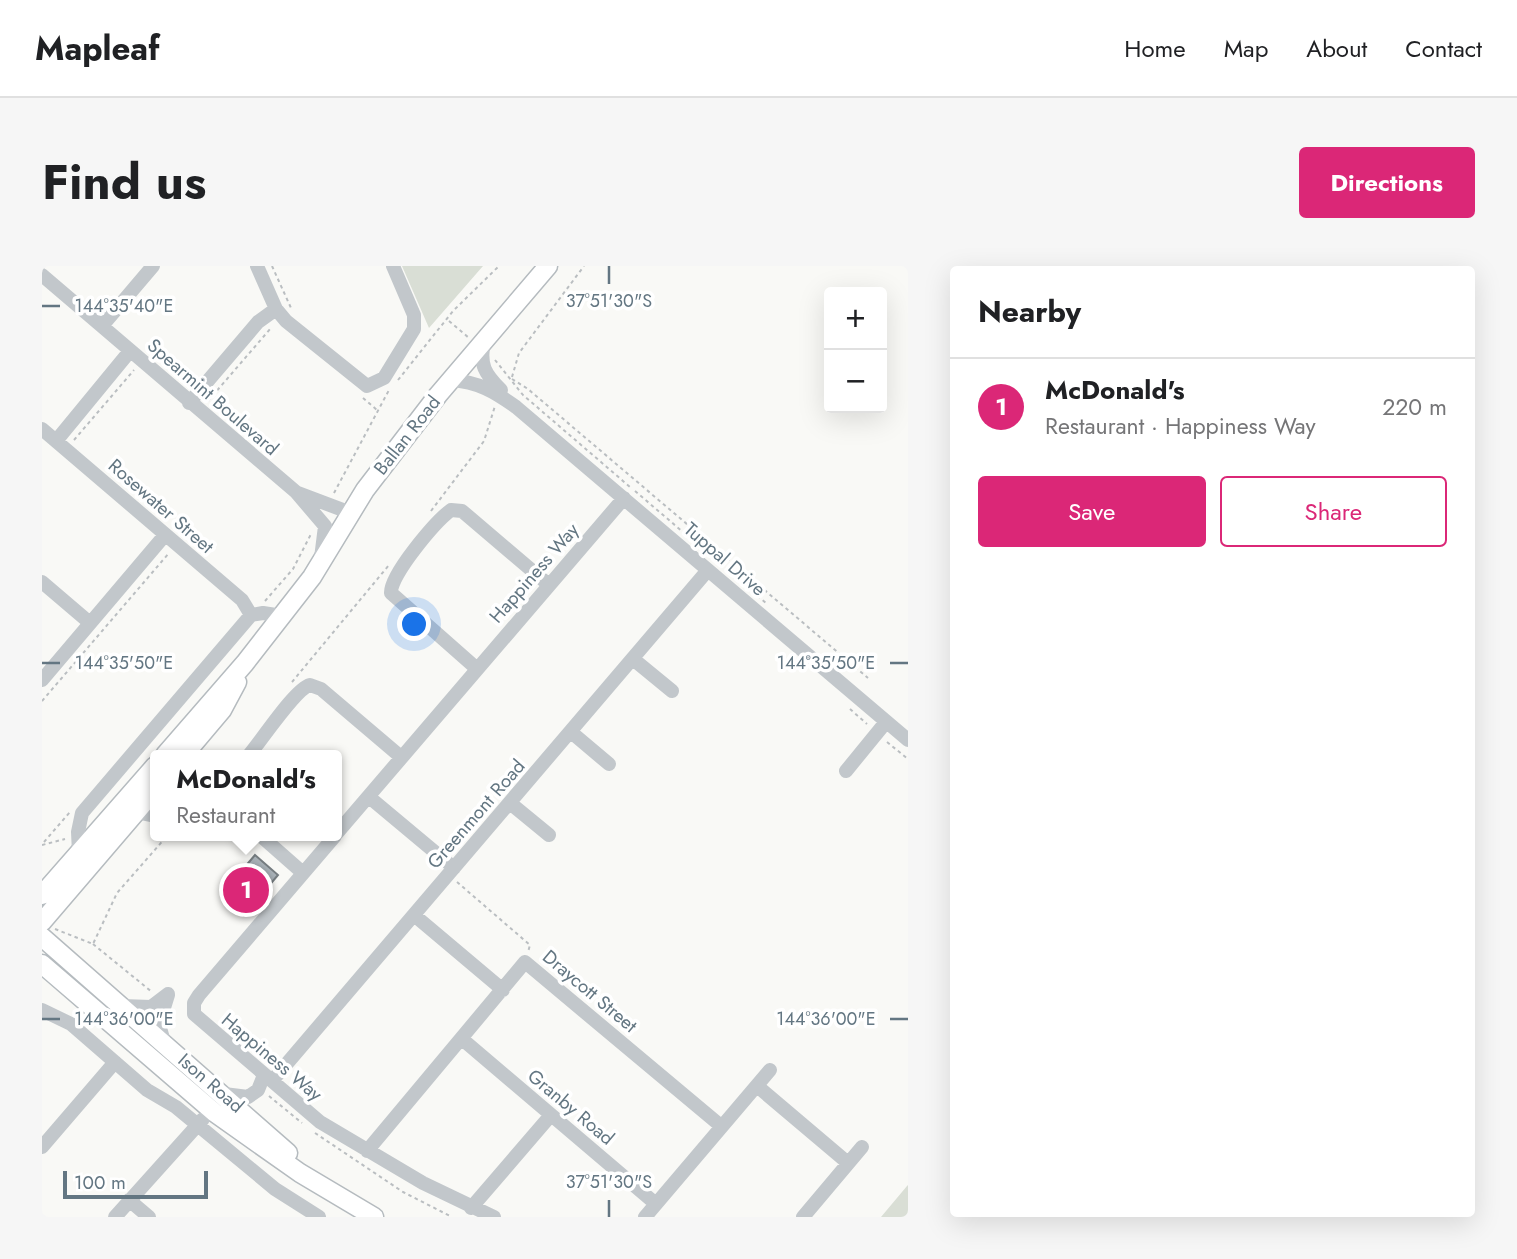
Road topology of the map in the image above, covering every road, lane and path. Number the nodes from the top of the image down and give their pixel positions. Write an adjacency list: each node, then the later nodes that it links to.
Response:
1 (153, 266): 11 (street)
2 (257, 266): 10 (street)
3 (272, 266): 9 (path)
4 (393, 266): 10 (street)
5 (499, 266): 24 (path)
6 (548, 266): 12 (main road, Ballan Road)
7 (584, 266): 15 (path)
8 (42, 275): 11 (street, Spearmint Boulevard)
9 (292, 309)
10 (276, 316): 18 (path); 19 (street)
11 (102, 326): 13 (street, Spearmint Boulevard)
12 (484, 341): 16 (main road, Ballan Road); 17 (street, Tuppal Drive)
13 (130, 351): 19 (street, Spearmint Boulevard); 21 (street)
14 (134, 369): 22 (path)
15 (511, 379): 17 (path); 33 (path); 40 (path)
16 (451, 380): 17 (street, Tuppal Drive); 25 (main road, Ballan Road)
17 (501, 394): 23 (street, Tuppal Drive); 26 (path)
18 (208, 402)
19 (189, 403): 24 (street, Spearmint Boulevard)
20 (42, 429): 21 (street, Rosewater Street)
21 (56, 441): 27 (street, Rosewater Street)
22 (72, 442)
23 (624, 498): 30 (street, Tuppal Drive); 32 (street, Happiness Way)
24 (323, 511): 25 (street, Spearmint Boulevard); 29 (street); 34 (path)
25 (351, 513): 29 (main road, Ballan Road)
26 (425, 518)
27 (162, 539): 34 (street, Rosewater Street); 36 (street); 44 (path)
28 (393, 559): 42 (path)
29 (318, 566): 35 (main road, Ballan Road)
30 (708, 570): 37 (street, Greenmont Road); 45 (street, Tuppal Drive)
31 (42, 582): 36 (street)
32 (549, 585): 39 (street, Happiness Way); 39 (street)
33 (767, 603)
34 (255, 614): 35 (street); 67 (street)
35 (282, 616): 38 (main road, Ballan Road)
36 (90, 623): 41 (street)
37 (634, 659): 43 (street); 46 (street, Greenmont Road)
38 (245, 663): 48 (main road, Ballan Road); 49 (main road, Ballan Road)
39 (476, 668): 51 (street, Happiness Way)
40 (868, 678)
41 (42, 680)
42 (290, 684)
43 (671, 691)
44 (42, 701)
45 (886, 722): 47 (street, Tuppal Drive); 53 (street)
46 (571, 732): 52 (street); 57 (street, Greenmont Road)
47 (908, 740)
48 (168, 750)
49 (188, 750)
50 (253, 750): 51 (street)
51 (401, 757): 56 (street, Happiness Way)
52 (609, 764)
53 (846, 771)
54 (150, 772): 67 (main road)
55 (150, 796): 59 (main road)
56 (369, 797): 61 (street, Happiness Way); 68 (street)
57 (510, 803): 62 (street); 68 (street, Greenmont Road)
58 (70, 812): 66 (path)
59 (136, 812): 60 (street); 72 (main road)
60 (150, 815)
61 (342, 828)
62 (549, 835)
63 (163, 841): 72 (path)
64 (267, 841): 69 (street)
65 (331, 841): 69 (street, Happiness Way)
66 (43, 844)
67 (79, 853): 70 (main road)
68 (451, 872): 71 (street, Greenmont Road); 73 (path)
69 (303, 873): 84 (street, Happiness Way)
70 (42, 895)
71 (414, 915): 76 (street); 84 (street, Greenmont Road)
72 (45, 928): 78 (main road, Ison Road)
73 (526, 962): 76 (street, Draycott Street); 90 (street, Draycott Street)
74 (42, 964): 77 (main road, Ison Road)
75 (42, 979): 77 (main road)
76 (503, 990): 80 (street, Draycott Street)
77 (83, 1000): 87 (main road, Ison Road)
78 (122, 1006): 81 (main road, Ison Road); 81 (street)
79 (42, 1010): 82 (street)
80 (462, 1039): 88 (street, Granby Road); 93 (street, Draycott Street)
81 (164, 1042): 86 (main road, Ison Road)
82 (115, 1062): 89 (street); 91 (street)
83 (770, 1070): 85 (street)
84 (268, 1078): 86 (street, Greenmont Road); 93 (street, Happiness Way)
85 (757, 1086): 90 (street); 94 (street)
86 (220, 1090): 87 (main road); 96 (main road, Ison Road)
87 (211, 1110): 89 (street); 96 (main road, Ison Road)
88 (551, 1115): 97 (street); 98 (street, Granby Road)
89 (197, 1125): 95 (street); 101 (street)
90 (721, 1126): 98 (street)
91 (42, 1147)
92 (862, 1147): 94 (street)
93 (367, 1151): 97 (street, Happiness Way)
94 (848, 1164): 104 (street)
95 (129, 1200): 99 (street); 100 (street)
96 (348, 1202): 102 (main road, Ison Road)
97 (471, 1208): 103 (street, Happiness Way)
98 (652, 1213)
99 (115, 1217)
100 (149, 1217)
101 (319, 1217)
102 (374, 1217)
103 (494, 1217)
104 (803, 1217)

